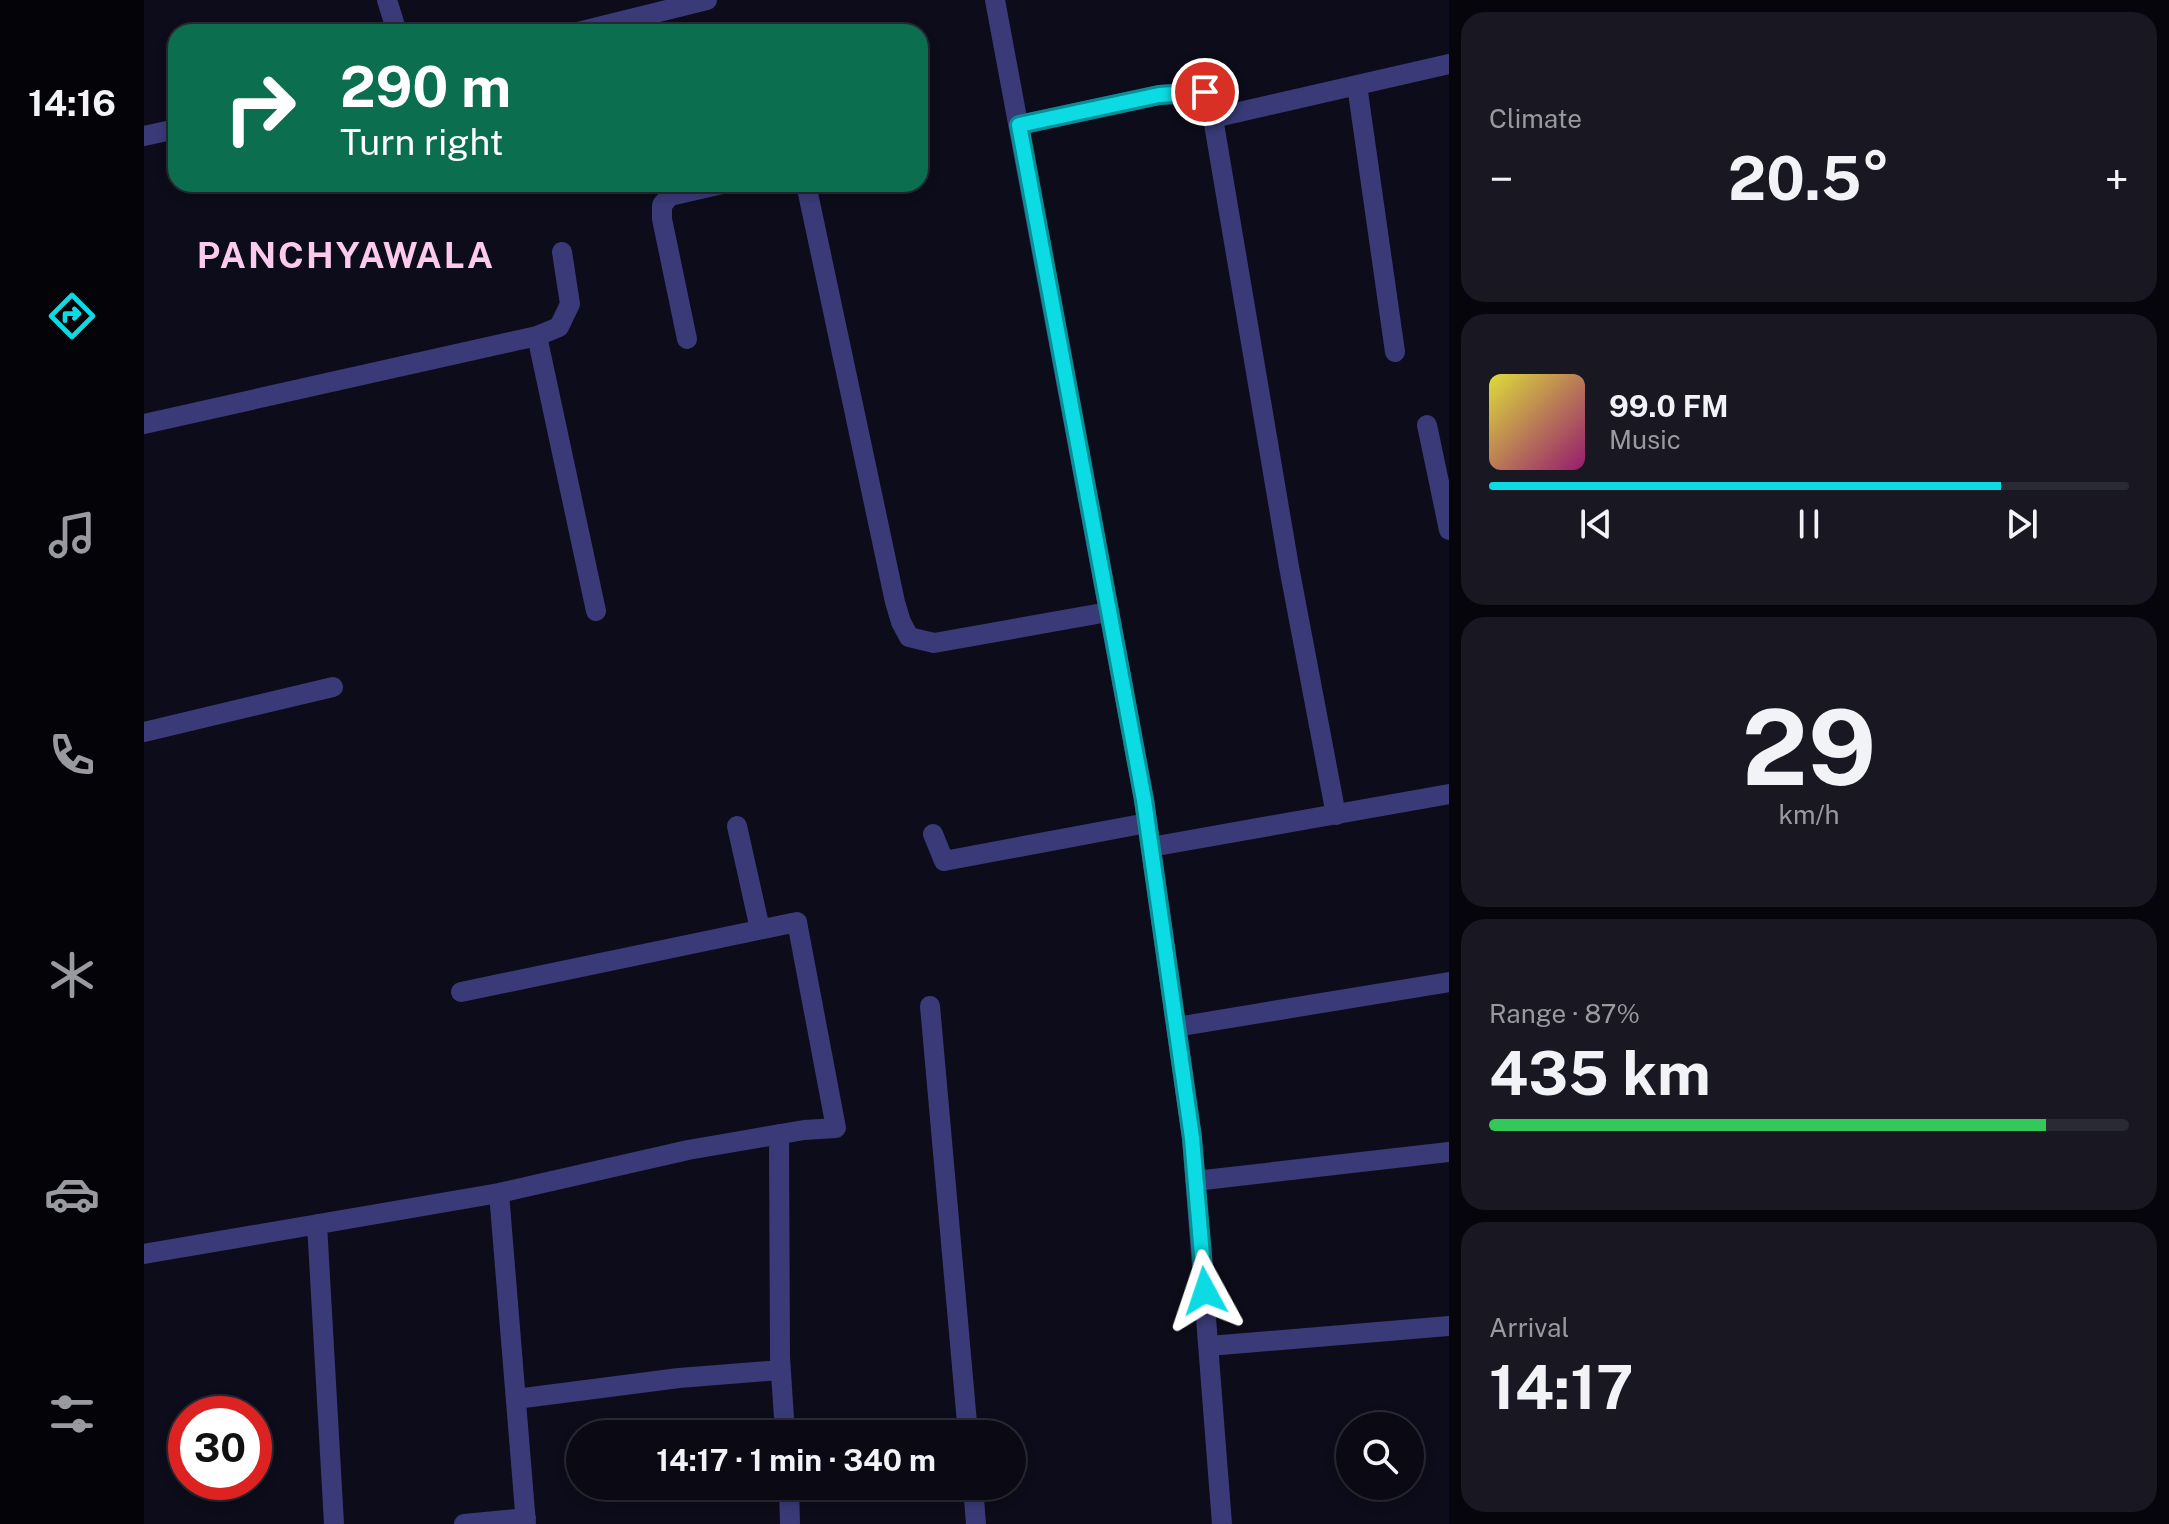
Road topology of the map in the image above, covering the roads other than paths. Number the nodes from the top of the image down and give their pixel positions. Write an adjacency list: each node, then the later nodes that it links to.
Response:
1 (387, 0): 4 (street)
2 (995, 0): 9 (street)
3 (702, 1): 5 (street)
4 (394, 24)
5 (610, 24)
6 (1449, 64): 7 (street)
7 (1357, 85): 8 (street); 17 (street)
8 (1213, 118): 9 (street); 26 (street)
9 (1019, 125): 22 (street)
10 (168, 131): 11 (street)
11 (144, 136)
12 (687, 192): 16 (street)
13 (808, 192): 22 (street)
14 (562, 252): 15 (street)
15 (537, 336): 18 (street); 21 (street)
16 (687, 339)
17 (1395, 352)
18 (144, 424)
19 (1427, 425): 20 (street)
20 (1449, 530)
21 (596, 611)
22 (1108, 612): 27 (street)
23 (333, 687): 24 (street)
24 (144, 732)
25 (1449, 794): 26 (street)
26 (1336, 815): 30 (street)
27 (1147, 823): 29 (street); 30 (street)
28 (737, 826): 31 (street)
29 (933, 834)
30 (1151, 847): 35 (street)
31 (760, 929): 33 (street); 36 (street)
32 (1449, 982): 35 (street)
33 (461, 992)
34 (930, 1006): 47 (street)
35 (1176, 1027): 38 (street)
36 (779, 1134): 39 (street); 44 (street)
37 (1449, 1152): 38 (street)
38 (1195, 1181): 43 (street)
39 (499, 1193): 40 (street); 45 (street)
40 (317, 1224): 41 (street); 51 (street)
41 (144, 1254)
42 (1449, 1326): 43 (street)
43 (1209, 1346): 55 (street)
44 (780, 1370): 45 (street); 46 (street)
45 (516, 1399): 50 (street)
46 (784, 1420)
47 (967, 1420)
48 (789, 1500): 53 (street)
49 (974, 1500): 54 (street)
50 (526, 1521): 52 (street)
51 (334, 1524)
52 (464, 1524)
53 (790, 1524)
54 (976, 1524)
55 (1222, 1524)

